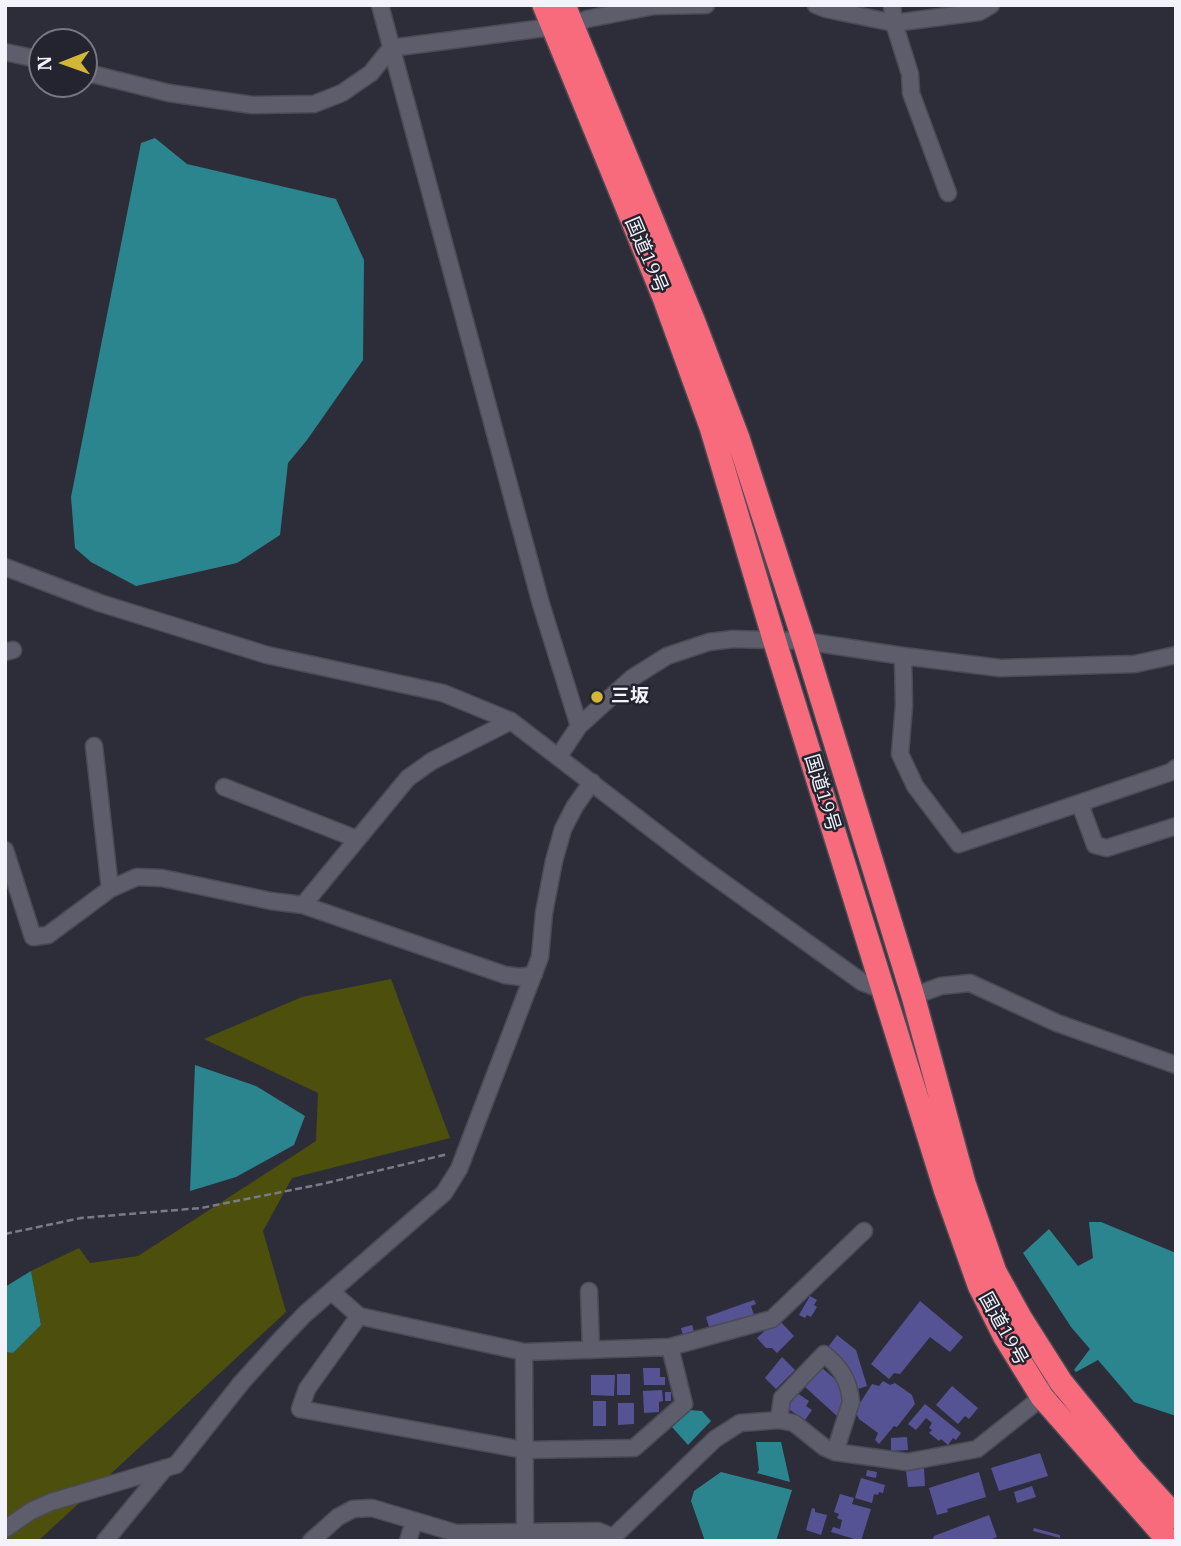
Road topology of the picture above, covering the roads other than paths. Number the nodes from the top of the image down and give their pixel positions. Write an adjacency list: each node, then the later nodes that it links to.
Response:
1 (380, 5): 8 (street)
2 (706, 5): 6 (street)
3 (816, 5): 7 (street)
4 (892, 5): 7 (street)
5 (992, 5): 7 (street)
6 (558, 16): 8 (street); 14 (highway, 国道19号); 15 (highway, 国道19号)
7 (894, 23): 12 (street)
8 (391, 48): 11 (street); 19 (street)
9 (5, 52): 10 (street)
10 (28, 57)
11 (98, 75)
12 (948, 193)
13 (5, 567): 18 (street)
14 (774, 639): 15 (street); 19 (street); 32 (highway, 国道19号)
15 (804, 641): 17 (street); 33 (highway, 国道19号)
16 (1176, 655): 17 (street)
17 (903, 656): 25 (street)
18 (511, 721): 21 (street); 27 (street)
19 (579, 726): 21 (street)
20 (93, 746): 29 (street)
21 (559, 756): 23 (street)
22 (1176, 768): 25 (street)
23 (592, 782): 31 (street); 32 (street)
24 (224, 787): 27 (street)
25 (1080, 804): 26 (street)
26 (1176, 826)
27 (357, 839): 30 (street)
28 (5, 849): 29 (street)
29 (110, 889): 30 (street)
30 (303, 905): 31 (street)
31 (534, 974): 36 (street)
32 (883, 990): 43 (highway, 国道19号)
33 (913, 996): 34 (street); 42 (highway, 国道19号)
34 (1176, 1065)
35 (864, 1231): 39 (street)
36 (332, 1292): 38 (street); 47 (street)
37 (589, 1292): 40 (street)
38 (359, 1316): 41 (street); 45 (street)
39 (670, 1347): 40 (street); 45 (street)
40 (591, 1350): 41 (street)
41 (524, 1352): 45 (street)
42 (1061, 1382): 43 (street); 48 (highway, 国道19号)
43 (1042, 1397): 46 (street); 57 (highway, 国道19号)
44 (779, 1420): 46 (street); 46 (street); 53 (street)
45 (524, 1450): 51 (street)
46 (835, 1452)
47 (165, 1468): 50 (street); 54 (street)
48 (1176, 1517)
49 (414, 1521): 52 (street); 55 (street); 56 (street)
50 (5, 1529)
51 (525, 1531): 52 (street); 53 (street)
52 (492, 1536)
53 (611, 1539)
54 (105, 1541)
55 (311, 1541)
56 (408, 1541)
57 (1169, 1541)

